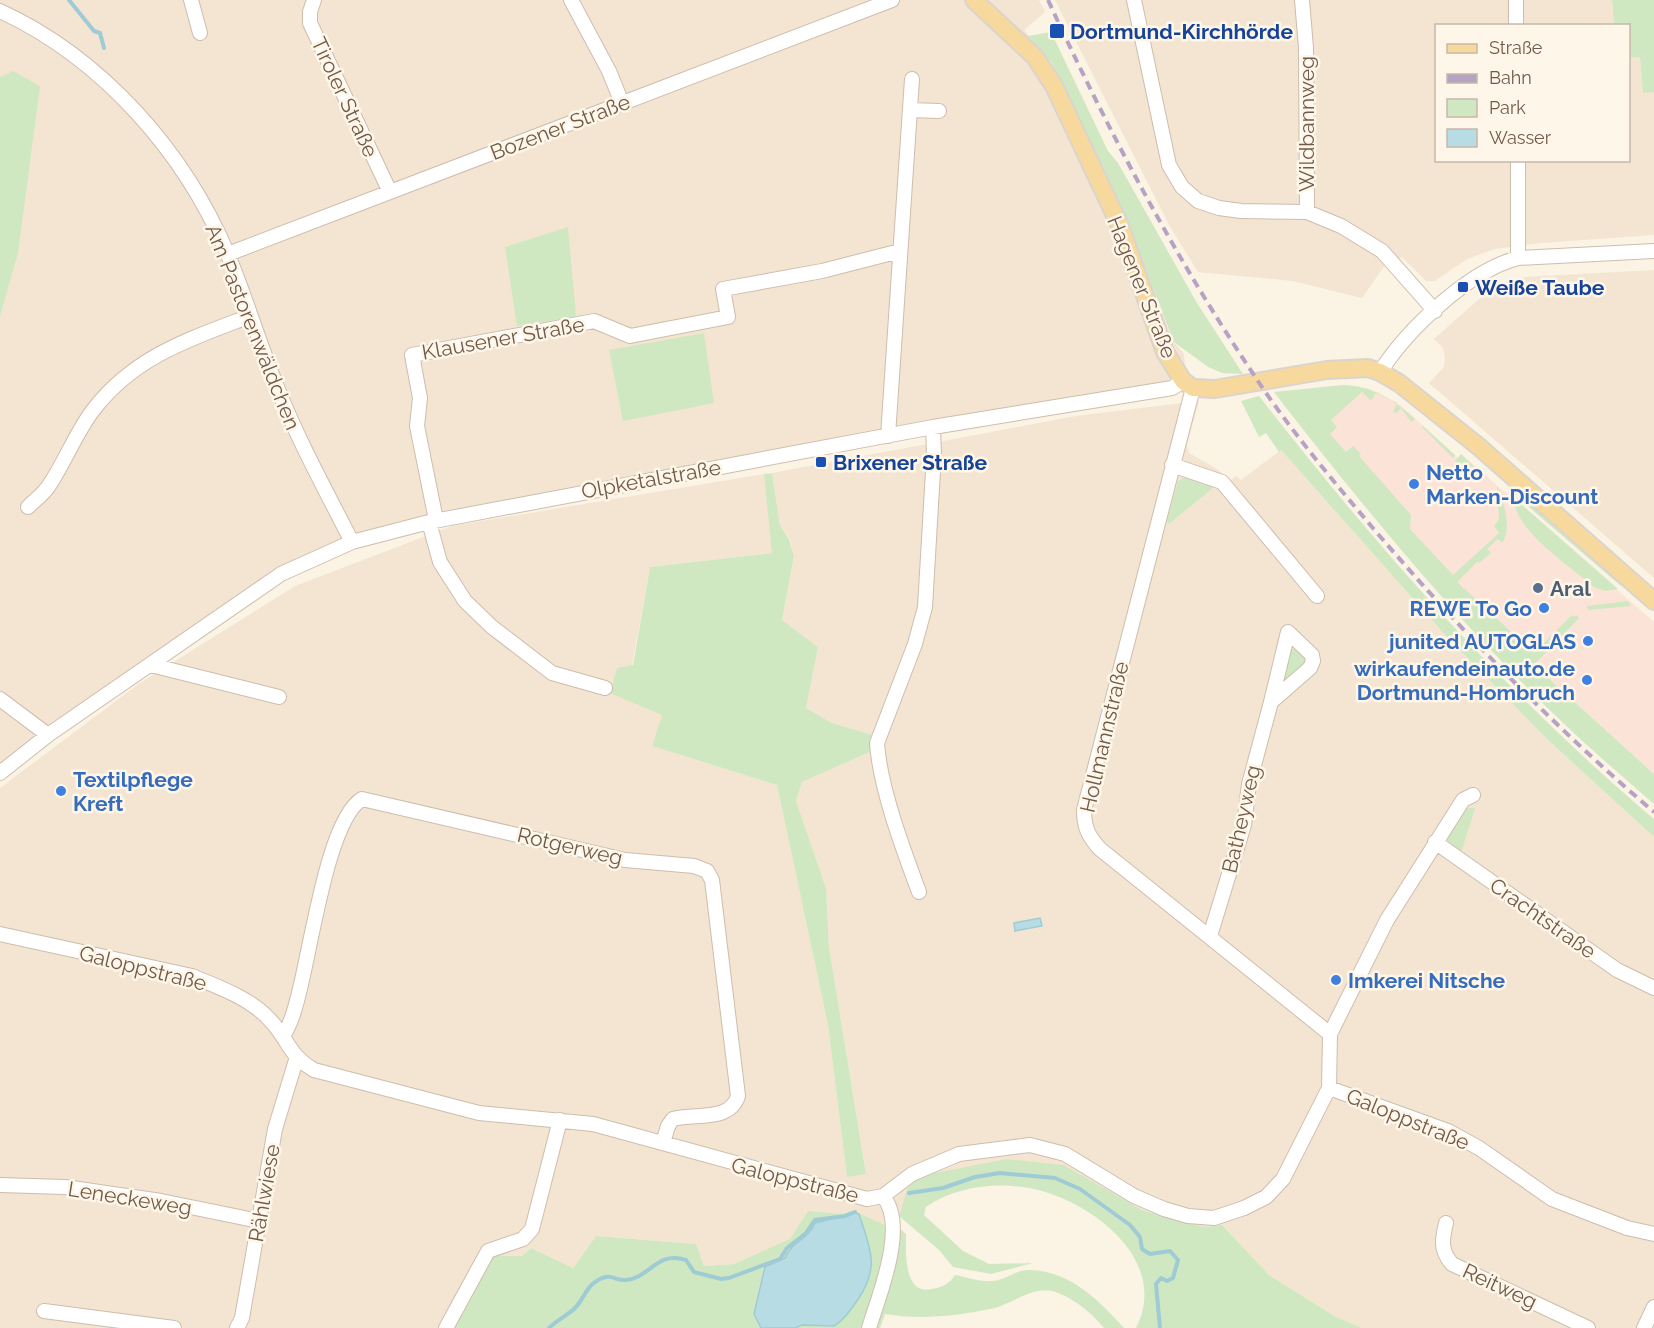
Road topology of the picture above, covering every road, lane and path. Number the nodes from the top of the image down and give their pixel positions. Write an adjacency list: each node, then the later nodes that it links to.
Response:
1 (191, 0): 11 (street)
2 (314, 0): 17 (street, Tiroler Straße)
3 (571, 0): 13 (street)
4 (892, 0): 13 (street, Bozener Straße)
5 (974, 0): 26 (main road, Hagener Straße)
6 (1134, 0): 18 (street)
7 (1302, 0): 18 (street, Wildbannweg)
8 (1516, 0): 10 (street)
9 (0, 11): 21 (street, Am Pastorenwäldchen)
10 (1516, 24)
11 (200, 33)
12 (912, 79): 14 (street)
13 (622, 103): 17 (street, Bozener Straße)
14 (910, 110): 15 (street); 19 (street)
15 (939, 111)
16 (1518, 162): 22 (street)
17 (390, 192): 21 (street, Bozener Straße)
18 (1307, 212): 23 (street)
19 (900, 251): 28 (street); 31 (street, Klausener Straße)
20 (1654, 251): 22 (street)
21 (228, 254): 24 (street, Am Pastorenwäldchen)
22 (1518, 258): 23 (street)
23 (1435, 311): 25 (street)
24 (250, 316): 30 (street); 32 (street, Am Pastorenwäldchen)
25 (1380, 372): 26 (main road); 34 (main road)
26 (1188, 384): 27 (street, Olpketalstraße); 29 (street, Hollmannstraße)
27 (933, 427): 28 (street, Olpketalstraße); 44 (street)
28 (888, 436): 31 (street, Olpketalstraße)
29 (1172, 465): 33 (street); 46 (street, Hollmannstraße)
30 (28, 507)
31 (432, 521): 32 (street, Olpketalstraße); 36 (street)
32 (352, 542): 35 (street, Olpketalstraße)
33 (1317, 596)
34 (1654, 601)
35 (151, 665): 37 (street); 40 (street, Olpketalstraße)
36 (605, 688)
37 (279, 697)
38 (0, 699): 40 (street)
39 (1271, 702): 39 (street, Batheyweg); 46 (street, Batheyweg)
40 (48, 735): 41 (street, Olpketalstraße)
41 (0, 773)
42 (1473, 795): 43 (street)
43 (1435, 842): 47 (street, Crachtstraße); 48 (street)
44 (918, 892)
45 (0, 934): 49 (street, Galoppstraße)
46 (1210, 936): 48 (street, Hollmannstraße)
47 (1654, 988)
48 (1330, 1034): 51 (street)
49 (283, 1037): 50 (street, Galoppstraße); 53 (street, Rotgerweg)
50 (296, 1060): 52 (street, Galoppstraße); 56 (street, Rählwiese)
51 (1329, 1088): 55 (street, Galoppstraße); 58 (street, Galoppstraße)
52 (560, 1120): 53 (street, Galoppstraße); 63 (street)
53 (663, 1143): 55 (street, Galoppstraße)
54 (0, 1185): 56 (street, Leneckeweg)
55 (883, 1196): 64 (street)
56 (259, 1221): 62 (street, Rählwiese)
57 (1446, 1223): 65 (street, Reitweg)
58 (1654, 1234)
59 (1654, 1307): 66 (street)
60 (44, 1311): 61 (street)
61 (174, 1328)
62 (237, 1328)
63 (446, 1328)
64 (869, 1328)
65 (1588, 1328)
66 (1644, 1328)

